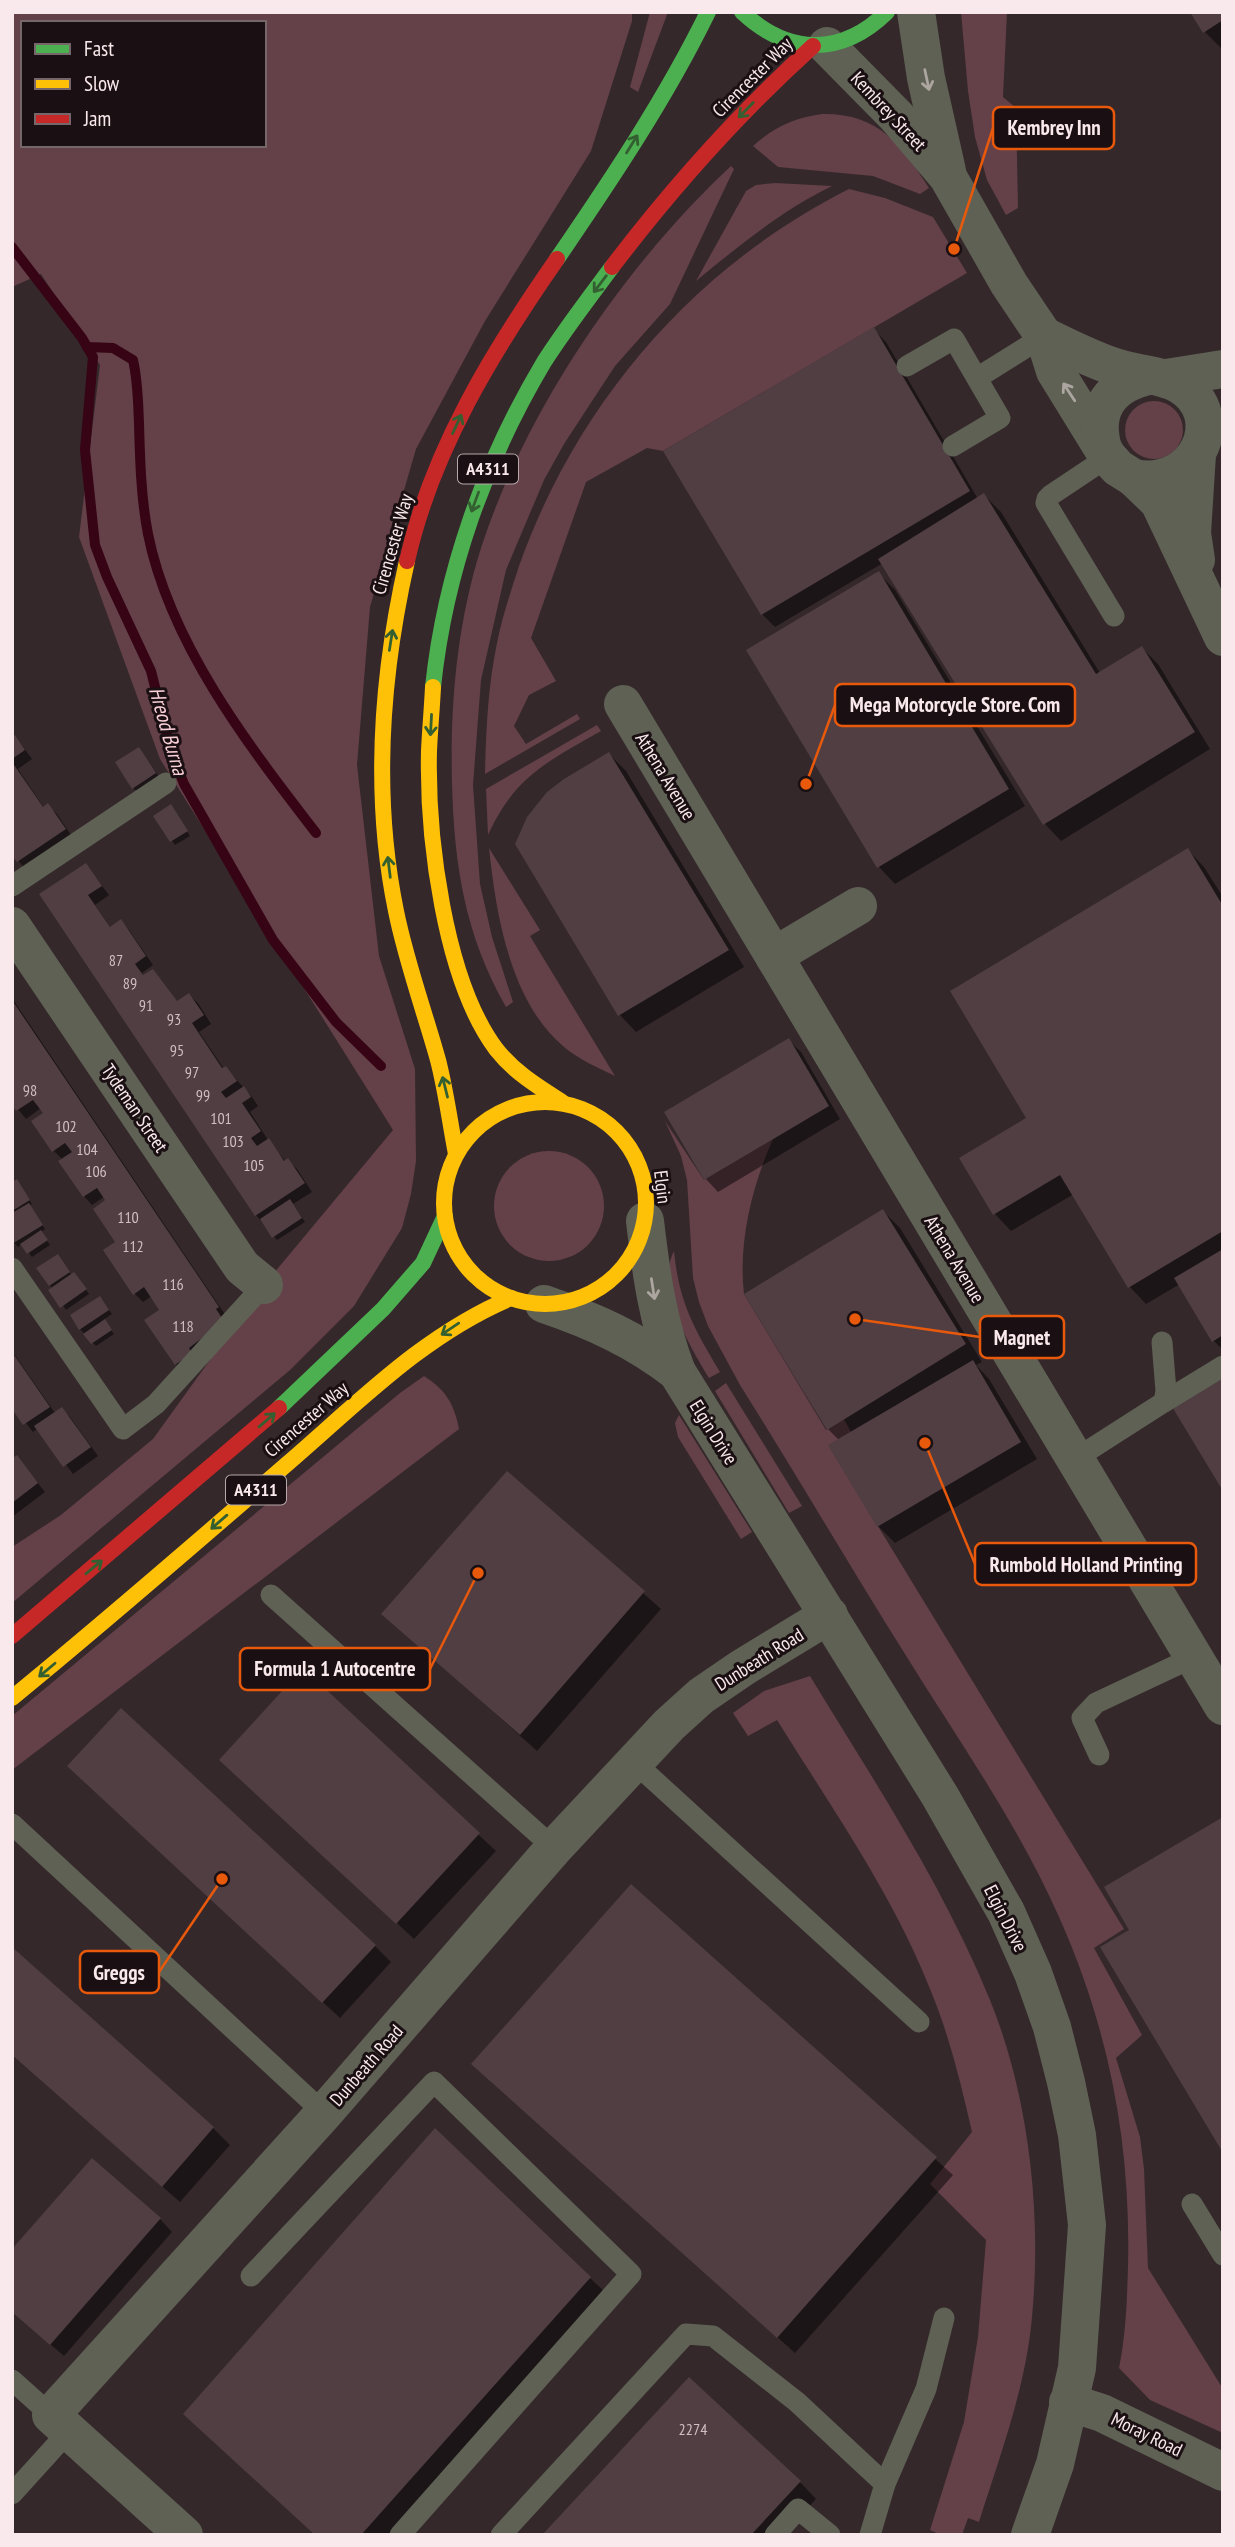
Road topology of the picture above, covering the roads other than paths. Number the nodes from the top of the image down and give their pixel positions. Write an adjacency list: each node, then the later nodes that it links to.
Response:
1 (708, 12): 25 (main road, Cirencester Way / A4311, one-way to 1)
2 (742, 12): 5 (main road)
3 (887, 12): 5 (main road, A4311)
4 (916, 12): 6 (street, Kembrey Street, one-way to 6)
5 (820, 46): 6 (street, Kembrey Street); 24 (main road, Cirencester Way / A4311, one-way to 24)
6 (948, 177): 7 (street, Kembrey Street)
7 (1044, 336): 10 (street, Kembrey Street); 11 (lane); 14 (street, Kembrey Street, one-way to 7)
8 (907, 366): 11 (lane)
9 (1223, 369): 10 (street)
10 (1157, 377): 12 (street, Kembrey Street); 14 (street)
11 (977, 378): 13 (lane)
12 (1207, 439): 14 (street); 15 (street, Kembrey Street)
13 (953, 446)
14 (1115, 460): 15 (street, Kembrey Street); 16 (lane)
15 (1199, 585): 17 (street, Kembrey Street)
16 (1114, 615)
17 (1223, 637)
18 (622, 704): 23 (street, Athena Avenue)
19 (166, 783): 20 (lane)
20 (12, 886)
21 (858, 905): 23 (street)
22 (12, 926): 29 (street, Tydeman Street)
23 (774, 956): 35 (street, Athena Avenue)
24 (562, 1102): 25 (main road, Elgin / A4311); 27 (main road, Elgin / A4311)
25 (456, 1154): 26 (main road, Elgin / A4311)
26 (445, 1216): 30 (main road, Elgin / A4311); 37 (main road, Cirencester Way / A4311, one-way to 26)
27 (645, 1221): 30 (main road, Elgin / A4311); 33 (street, Elgin Drive, one-way to 33)
28 (12, 1268): 29 (lane)
29 (264, 1285)
30 (528, 1301): 33 (street, Elgin Drive); 41 (main road, Cirencester Way / A4311, one-way to 41)
31 (1162, 1342): 34 (lane)
32 (1223, 1366): 34 (lane)
33 (677, 1372): 38 (street, Elgin Drive)
34 (1164, 1402): 35 (lane)
35 (1075, 1459): 40 (street, Athena Avenue)
36 (271, 1595): 46 (lane)
37 (27, 1615): 39 (main road, Cirencester Way / A4311)
38 (829, 1615): 44 (street, Dunbeath Road); 54 (street, Elgin Drive)
39 (12, 1636)
40 (1194, 1657): 42 (street, Athena Avenue); 43 (lane)
41 (12, 1698)
42 (1223, 1706)
43 (1098, 1755)
44 (634, 1762): 46 (street, Dunbeath Road); 47 (lane)
45 (12, 1824): 48 (lane)
46 (554, 1848): 48 (street, Dunbeath Road)
47 (919, 2022)
48 (324, 2113): 55 (street, Dunbeath Road)
49 (1192, 2204): 50 (lane)
50 (1223, 2255)
51 (251, 2276): 60 (lane)
52 (944, 2318): 57 (lane)
53 (12, 2380): 55 (lane)
54 (1068, 2402): 56 (street, Moray Road); 65 (street, Elgin Drive)
55 (60, 2423): 58 (lane); 59 (street)
56 (1223, 2472)
57 (885, 2484): 61 (lane); 64 (lane)
58 (12, 2494)
59 (184, 2535)
60 (400, 2535)
61 (501, 2535)
62 (775, 2535): 63 (lane)
63 (830, 2535)
64 (870, 2535)
65 (1030, 2535)

